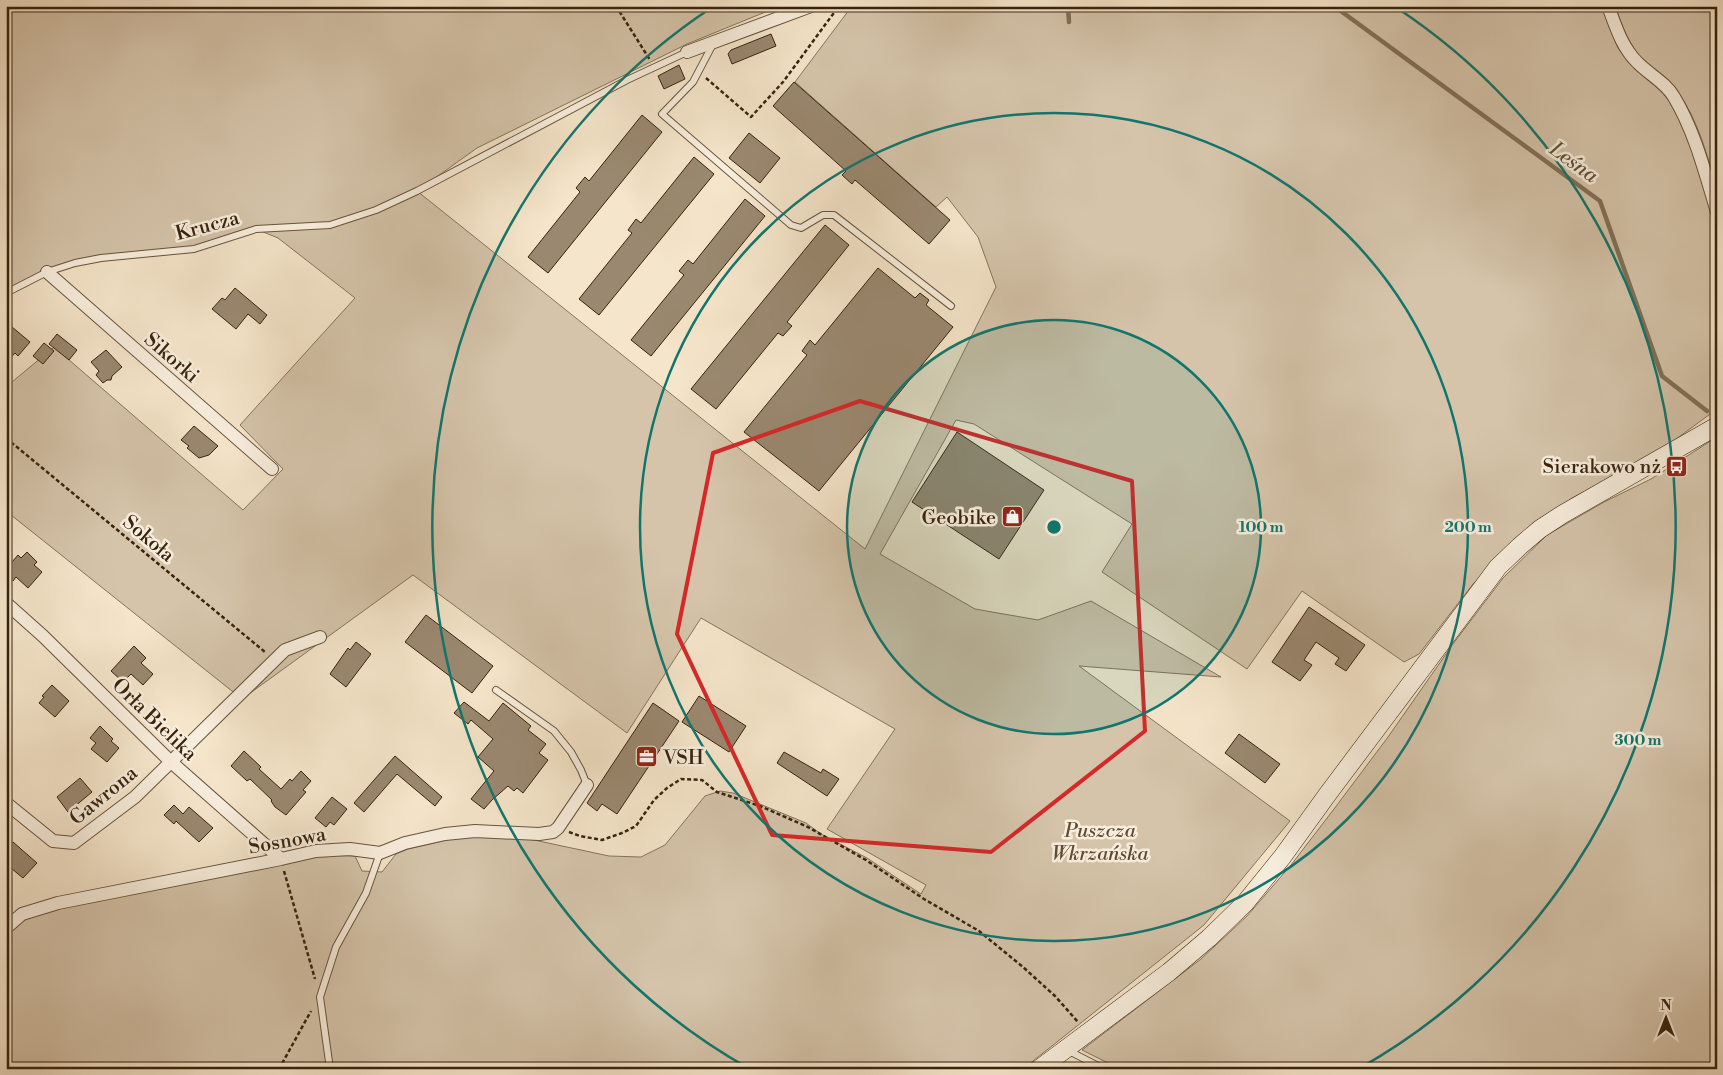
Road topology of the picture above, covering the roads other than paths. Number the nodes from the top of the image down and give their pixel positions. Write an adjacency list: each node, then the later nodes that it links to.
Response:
1 (810, 6): 3 (street)
2 (1608, 6): 5 (street)
3 (715, 41): 4 (street); 8 (lane)
4 (687, 52): 6 (lane, Krucza)
5 (1717, 212)
6 (47, 272): 7 (lane, Krucza); 10 (street, Sikorki)
7 (6, 293)
8 (951, 306)
9 (1717, 426): 20 (street)
10 (272, 470)
11 (6, 602): 14 (street, Orła Bielika)
12 (320, 637): 14 (street, Gawrona)
13 (496, 690): 15 (lane)
14 (170, 761): 16 (street, Gawrona); 18 (street, Orła Bielika)
15 (586, 785): 17 (street, Sosnowa)
16 (6, 803)
17 (380, 853): 18 (street, Sosnowa); 21 (lane)
18 (281, 859): 19 (street, Sosnowa)
19 (6, 928)
20 (1065, 1049): 22 (street); 23 (lane)
21 (330, 1069)
22 (1039, 1069)
23 (1104, 1069)

